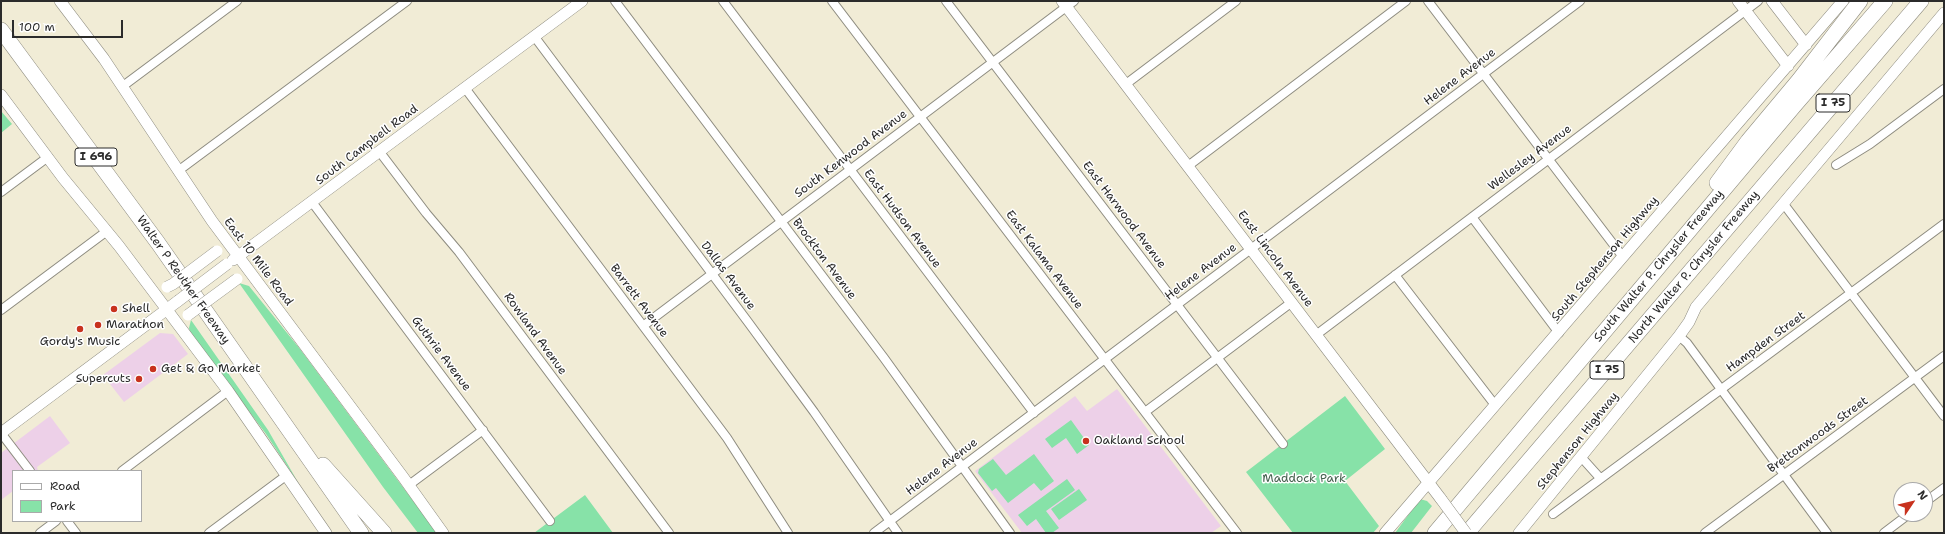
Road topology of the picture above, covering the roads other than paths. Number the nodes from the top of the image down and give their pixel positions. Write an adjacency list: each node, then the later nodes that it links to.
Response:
1 (237, 1): 30 (street)
2 (408, 1): 41 (street)
3 (582, 1): 24 (main road, South Campbell Road)
4 (615, 1): 46 (street, Brockton Avenue)
5 (724, 1): 40 (street, East Hudson Avenue)
6 (832, 1): 34 (street, East Kalama Avenue)
7 (946, 1): 26 (street, East Harwood Avenue)
8 (1236, 1): 29 (street)
9 (1406, 1): 39 (street)
10 (1428, 1): 28 (street)
11 (1580, 1): 28 (street, Helene Avenue)
12 (1738, 1): 21 (main road)
13 (1758, 1): 21 (street, Wellesley Avenue)
14 (1772, 1): 25 (main road)
15 (1843, 1): 25 (main road, South Stephenson Highway)
16 (1860, 1): 55 (highway)
17 (1885, 1): 55 (highway, South Walter P. Chrysler Freeway / I 75)
18 (1920, 1): 113 (highway, North Walter P. Chrysler Freeway / I 75)
19 (64, 2): 30 (main road, East 10 Mile Road)
20 (1068, 3): 26 (street, South Kenwood Avenue); 29 (main road, East Lincoln Avenue)
21 (1745, 11): 27 (main road); 37 (street, Wellesley Avenue)
22 (1944, 13): 44 (main road, Stephenson Highway)
23 (1, 30): 75 (highway, Walter P Reuther Freeway / I 696)
24 (534, 36): 31 (main road, South Campbell Road); 53 (street, Dallas Avenue)
25 (1806, 45): 27 (main road, South Stephenson Highway)
26 (992, 62): 34 (street, South Kenwood Avenue); 58 (street, East Harwood Avenue)
27 (1788, 66): 52 (main road, South Stephenson Highway)
28 (1483, 74): 37 (street); 50 (street, Helene Avenue)
29 (1126, 84): 39 (main road, East Lincoln Avenue)
30 (123, 86): 41 (main road, East 10 Mile Road)
31 (465, 88): 35 (main road, South Campbell Road); 61 (street, Barrett Avenue)
32 (1944, 89): 38 (street)
33 (1, 95): 36 (main road)
34 (921, 117): 40 (street, South Kenwood Avenue); 69 (street, East Kalama Avenue)
35 (380, 151): 43 (main road, South Campbell Road); 105 (street, Rowland Avenue)
36 (48, 157): 42 (street); 48 (main road)
37 (1548, 160): 45 (street, Wellesley Avenue); 52 (street)
38 (1836, 165)
39 (1188, 166): 50 (main road, East Lincoln Avenue)
40 (850, 170): 46 (street, South Kenwood Avenue); 76 (street, East Hudson Avenue)
41 (178, 171): 49 (main road, East 10 Mile Road)
42 (1, 192)
43 (312, 202): 51 (main road, South Campbell Road); 78 (street, Guthrie Avenue)
44 (1783, 202): 56 (street); 65 (main road, Stephenson Highway)
45 (1472, 217): 54 (street, Wellesley Avenue); 62 (street)
46 (782, 222): 53 (street, South Kenwood Avenue); 82 (street, Brockton Avenue)
47 (1944, 224): 56 (street, Hampden Street)
48 (107, 231): 49 (main road, bridge); 59 (street); 60 (main road)
49 (219, 231): 51 (main road, East 10 Mile Road)
50 (1251, 250): 57 (main road, East Lincoln Avenue); 58 (street, Helene Avenue)
51 (238, 256): 60 (main road, South Campbell Road, bridge); 66 (main road, East 10 Mile Road)
52 (1623, 257): 62 (main road, South Stephenson Highway)
53 (712, 274): 61 (street, South Kenwood Avenue); 94 (street, Dallas Avenue)
54 (1395, 275): 64 (street, Wellesley Avenue); 73 (street)
55 (1651, 275): 112 (highway, South Walter P. Chrysler Freeway / I 75)
56 (1852, 293): 70 (street); 71 (street, Hampden Street)
57 (1292, 302): 64 (main road, East Lincoln Avenue); 68 (street)
58 (1177, 305): 68 (street, East Harwood Avenue); 69 (street, Helene Avenue)
59 (1, 310)
60 (167, 310): 63 (main road); 79 (main road, South Campbell Road)
61 (643, 326): 106 (street, Barrett Avenue)
62 (1559, 333): 73 (main road, South Stephenson Highway)
63 (186, 334): 66 (main road, bridge); 72 (main road)
64 (1316, 335): 88 (main road, East Lincoln Avenue)
65 (1679, 336): 71 (street); 81 (main road, Stephenson Highway)
66 (303, 343): 89 (main road, East 10 Mile Road)
67 (1944, 356): 70 (street, Brettonwoods Street)
68 (1218, 358): 74 (street); 80 (street, East Harwood Avenue)
69 (1105, 360): 74 (street, East Kalama Avenue); 76 (street, Helene Avenue)
70 (1915, 378): 77 (street); 86 (street, Brettonwoods Street)
71 (1721, 390): 86 (street); 87 (street, Hampden Street)
72 (228, 391): 84 (street); 85 (main road)
73 (1495, 405): 88 (main road, South Stephenson Highway)
74 (1145, 412): 110 (street, East Kalama Avenue)
75 (276, 413): 102 (highway, Walter P Reuther Freeway / I 696); 103 (highway)
76 (1034, 413): 82 (street, Helene Avenue)
77 (1944, 416)
78 (483, 430): 89 (street); 93 (street, Guthrie Avenue)
79 (1, 433): 83 (street)
80 (1283, 444)
81 (1582, 458): 87 (street); 114 (main road, Stephenson Highway)
82 (962, 467): 94 (street, Helene Avenue); 109 (street, Brockton Avenue)
83 (29, 470)
84 (123, 470)
85 (287, 475): 100 (street); 101 (main road)
86 (1784, 475): 115 (street, Brettonwoods Street); 116 (street)
87 (1600, 478): 92 (street, Hampden Street)
88 (1428, 483): 111 (main road, South Stephenson Highway); 113 (main road, East Lincoln Avenue, bridge)
89 (409, 485): 104 (main road, East 10 Mile Road)
90 (1944, 488): 91 (street)
91 (1933, 496)
92 (1553, 514)
93 (550, 520)
94 (890, 521): 107 (street, Helene Avenue); 108 (street, Dallas Avenue)
95 (55, 522): 98 (street)
96 (68, 522): 99 (street)
97 (1898, 522): 117 (street)
98 (40, 533)
99 (76, 533)
100 (209, 533)
101 (326, 533)
102 (361, 533)
103 (384, 533)
104 (443, 533)
105 (669, 533)
106 (788, 533)
107 (874, 533)
108 (898, 533)
109 (1010, 533)
110 (1237, 533)
111 (1385, 533)
112 (1435, 533)
113 (1466, 533)
114 (1519, 533)
115 (1705, 533)
116 (1828, 533)
117 (1884, 533)

